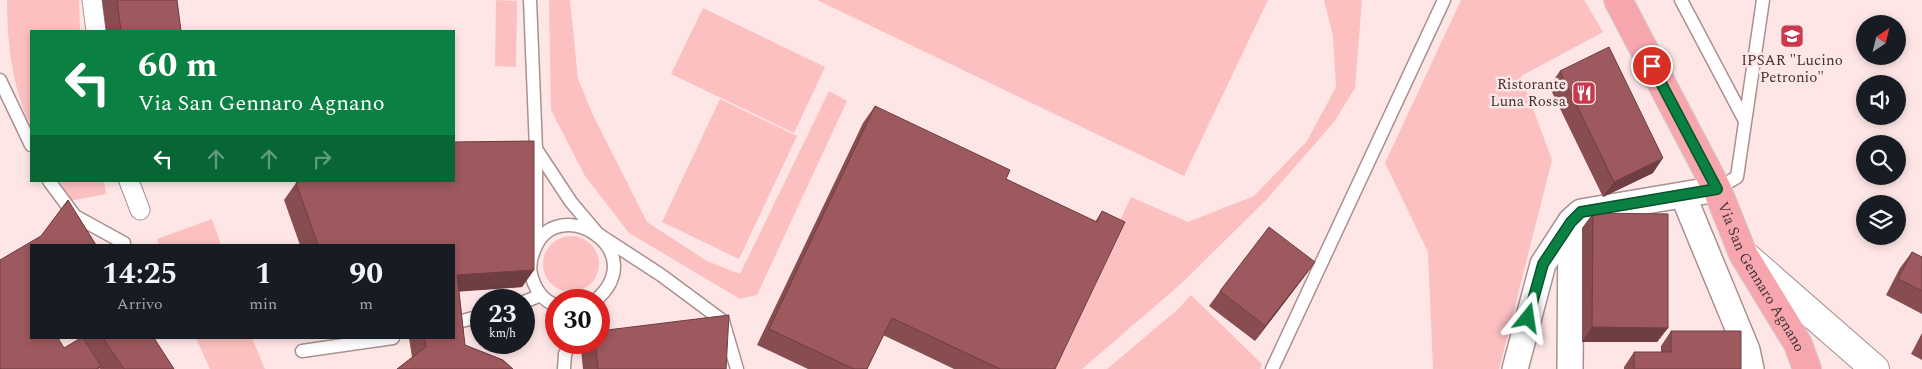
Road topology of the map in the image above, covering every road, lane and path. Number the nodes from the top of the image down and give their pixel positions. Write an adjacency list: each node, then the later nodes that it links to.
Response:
1 (92, 0): 7 (street)
2 (530, 0): 11 (lane)
3 (1444, 0): 33 (lane)
4 (1618, 0): 14 (main road, Via San Gennaro Agnano)
5 (1682, 0): 9 (lane)
6 (1763, 0): 9 (lane)
7 (96, 30)
8 (0, 80): 10 (lane)
9 (1745, 121): 14 (lane)
10 (30, 143)
11 (536, 149): 18 (lane); 20 (lane)
12 (50, 182): 19 (lane)
13 (129, 182): 16 (street)
14 (1717, 189): 15 (street); 21 (main road, Via San Gennaro Agnano)
15 (1683, 195): 17 (street); 36 (street)
16 (140, 210)
17 (1571, 222): 34 (street); 35 (street)
18 (598, 234): 20 (lane); 22 (lane); 32 (lane)
19 (124, 242)
20 (536, 244): 23 (lane)
21 (1743, 254): 37 (main road, Via San Gennaro Agnano); 38 (street)
22 (606, 289)
23 (541, 295): 24 (lane); 25 (lane)
24 (535, 297)
25 (545, 298)
26 (470, 318): 27 (lane)
27 (455, 322)
28 (386, 339): 29 (lane)
29 (302, 351)
30 (565, 354): 31 (lane)
31 (564, 369)
32 (737, 369)
33 (1272, 369)
34 (1515, 369)
35 (1570, 369)
36 (1751, 369)
37 (1807, 369)
38 (1875, 369)

